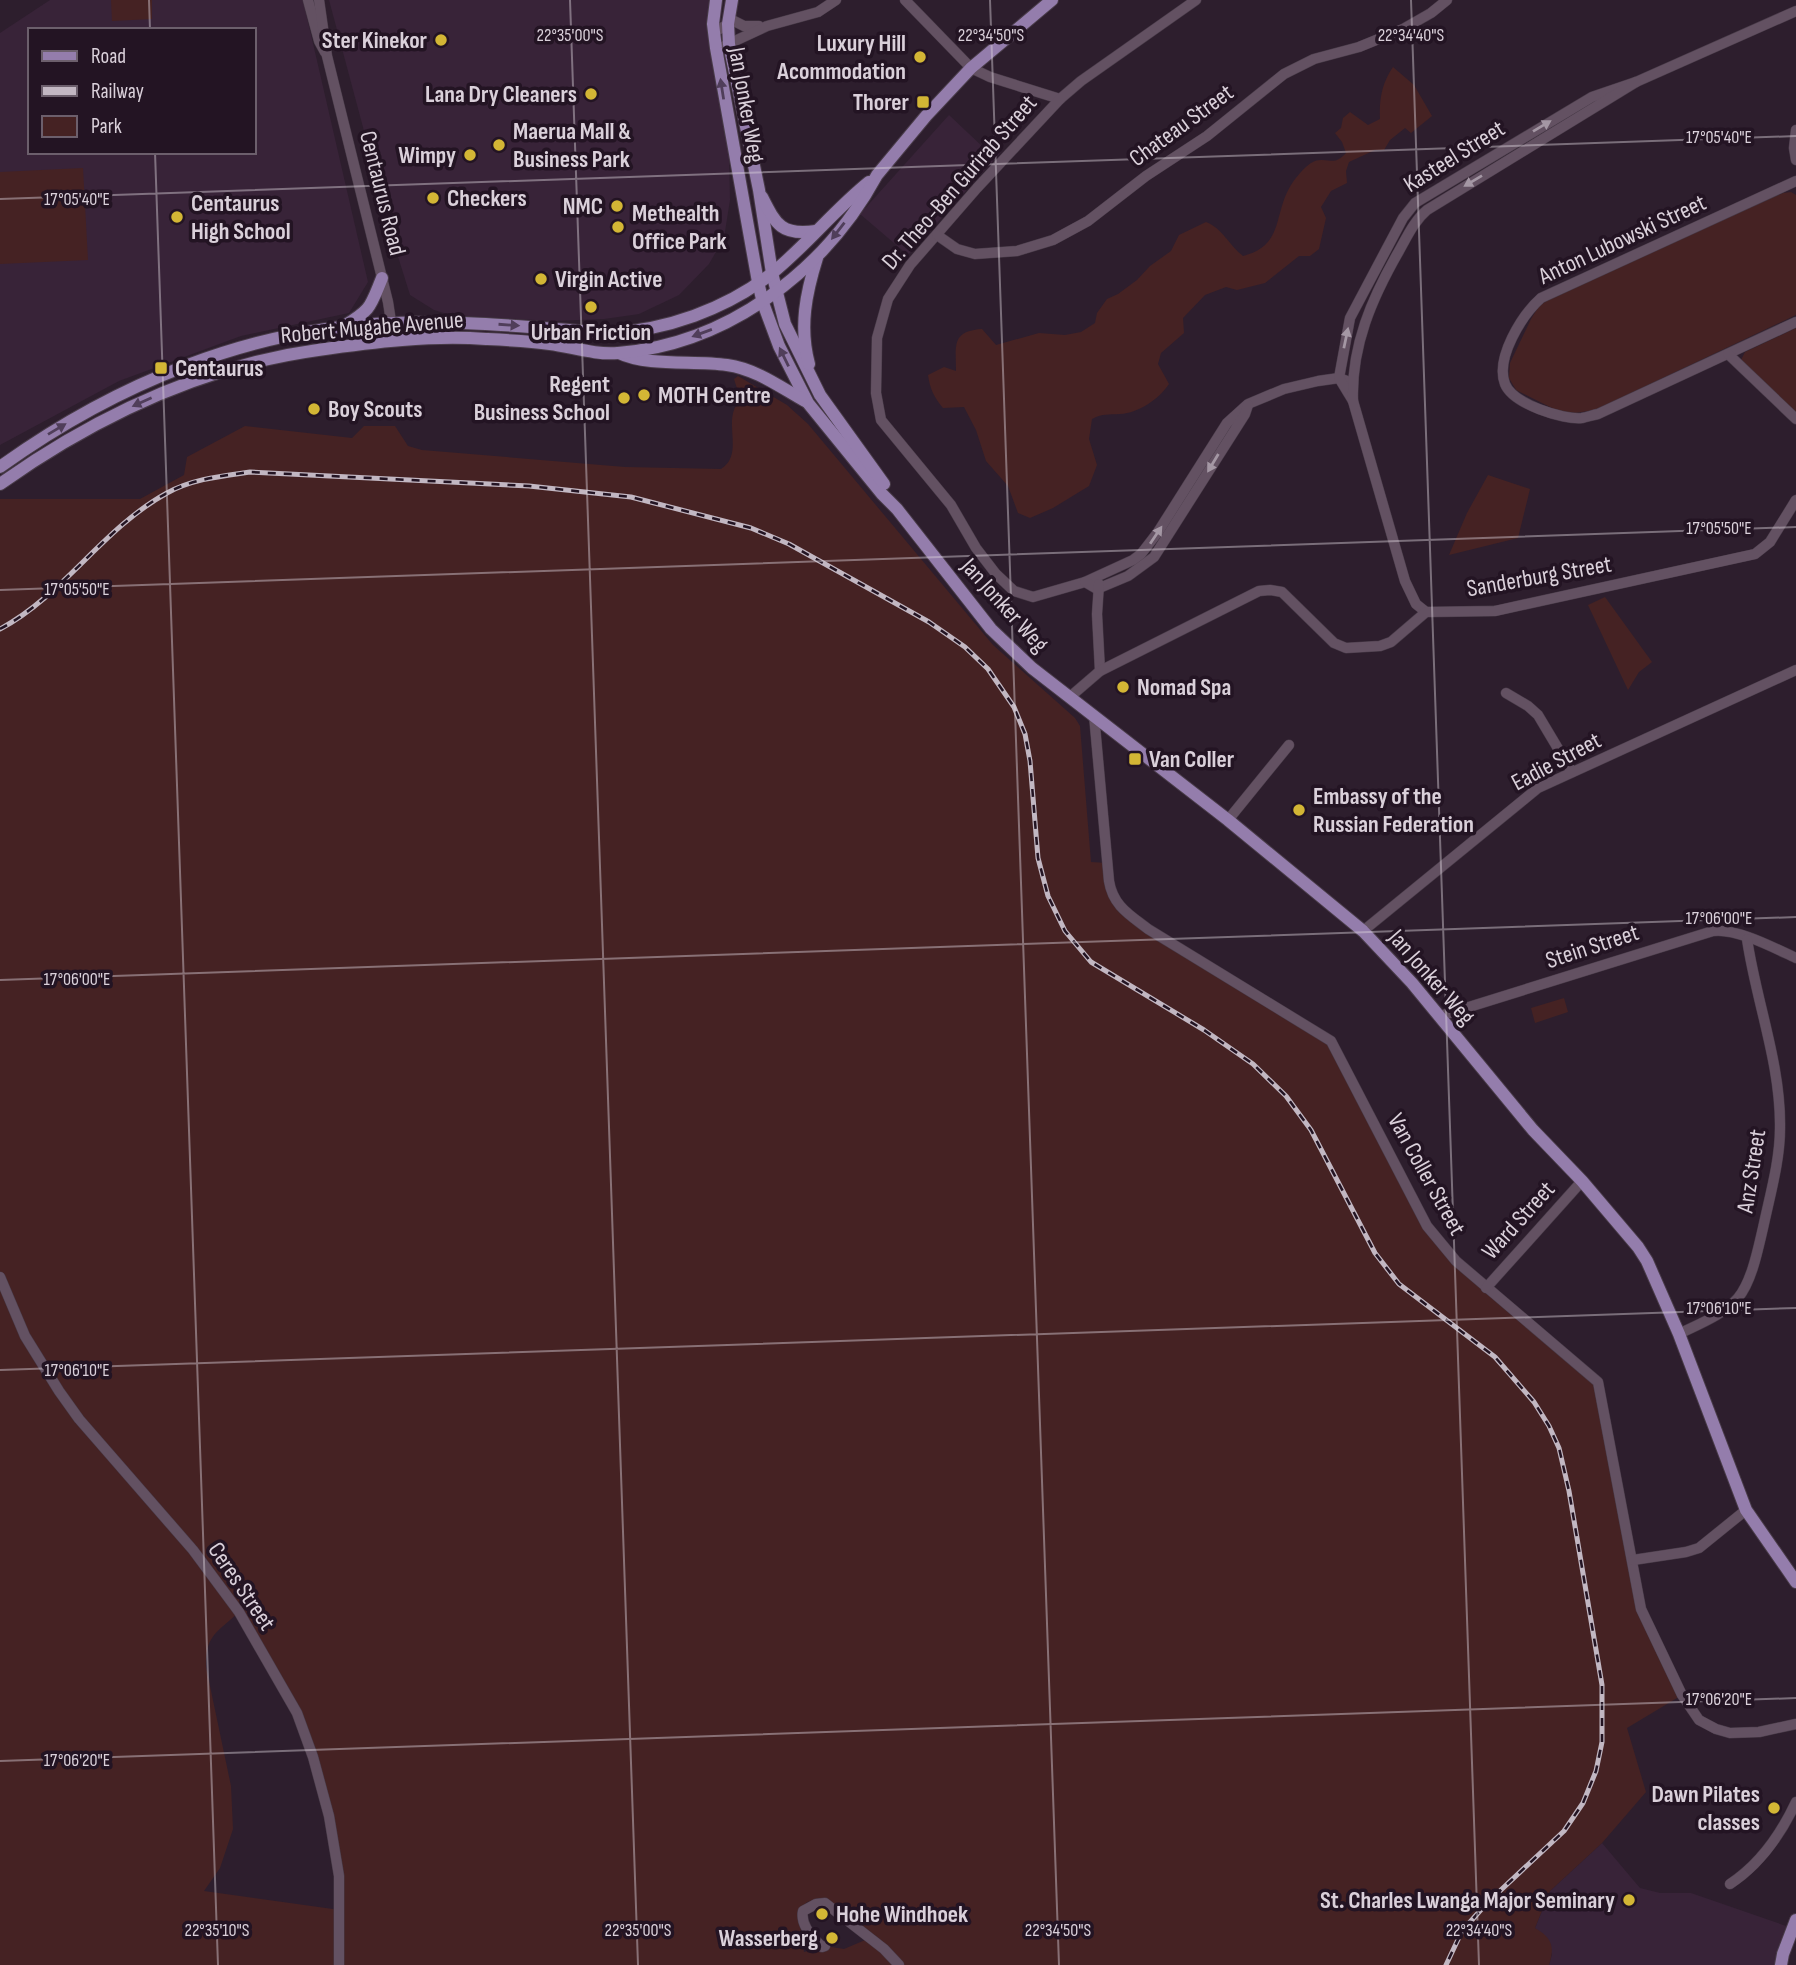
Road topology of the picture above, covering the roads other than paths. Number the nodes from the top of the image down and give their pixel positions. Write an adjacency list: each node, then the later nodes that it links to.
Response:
1 (308, 0): 15 (street, Centaurus Road)
2 (318, 0): 15 (street, Centaurus Road)
3 (716, 0): 13 (main road, Jan Jonker Weg)
4 (732, 0): 11 (main road, Jan Jonker Weg)
5 (836, 0): 12 (street)
6 (905, 0): 16 (street)
7 (1052, 0): 16 (main road, Robert Mugabe Avenue)
8 (1196, 0): 18 (street, Dr. Theo-Ben Gurirab Street)
9 (1447, 0): 25 (street, Chateau Street)
10 (1796, 11): 17 (street, Kasteel Street)
11 (728, 24): 12 (street); 13 (street); 14 (main road, Jan Jonker Weg)
12 (767, 26): 14 (street)
13 (714, 32): 14 (main road, Jan Jonker Weg)
14 (722, 46): 23 (main road, Jan Jonker Weg); 29 (main road, Jan Jonker Weg, one-way to 14)
15 (327, 56): 28 (street, Centaurus Road)
16 (971, 68): 18 (street); 21 (main road, Robert Mugabe Avenue)
17 (1636, 82): 38 (street, Kasteel Street, one-way to 17); 39 (street, Kasteel Street, one-way to 39)
18 (1060, 99): 25 (street, Dr. Theo-Ben Gurirab Street)
19 (1796, 130): 20 (street)
20 (1796, 160)
21 (877, 175): 24 (main road, Robert Mugabe Avenue); 26 (main road, Robert Mugabe Avenue, one-way to 26)
22 (1796, 181): 37 (street, Anton Lubowski Street)
23 (759, 190): 24 (main road); 27 (main road, Jan Jonker Weg)
24 (816, 231): 27 (main road, Robert Mugabe Avenue)
25 (937, 235): 50 (street, Dr. Theo-Ben Gurirab Street)
26 (818, 254): 30 (main road, Robert Mugabe Avenue); 40 (main road)
27 (772, 273): 29 (main road, Robert Mugabe Avenue); 30 (main road, Jan Jonker Weg)
28 (382, 278): 33 (street, Centaurus Road); 34 (main road)
29 (758, 282): 31 (main road, Jan Jonker Weg); 33 (main road, Robert Mugabe Avenue, one-way to 29)
30 (777, 293): 31 (main road, Robert Mugabe Avenue); 40 (main road, Jan Jonker Weg)
31 (763, 303): 36 (main road, Robert Mugabe Avenue, one-way to 36); 42 (main road, Jan Jonker Weg, one-way to 31)
32 (1796, 322): 37 (street, Anton Lubowski Street)
33 (392, 323): 34 (main road, Robert Mugabe Avenue); 35 (street, Centaurus Road)
34 (341, 328): 45 (main road, Robert Mugabe Avenue, one-way to 34)
35 (394, 341): 36 (main road, Robert Mugabe Avenue); 46 (main road, Robert Mugabe Avenue, one-way to 46)
36 (619, 353): 42 (main road)
37 (1728, 354): 44 (street)
38 (1339, 378): 39 (street); 41 (street, Kasteel Street); 43 (street, Dr. Theo-Ben Gurirab Street)
39 (1352, 383): 41 (street, Kasteel Street)
40 (820, 395): 48 (main road, Jan Jonker Weg)
41 (1353, 401): 52 (street, Kasteel Street)
42 (808, 403): 48 (main road, Jan Jonker Weg)
43 (1248, 404): 49 (street, Dr. Theo-Ben Gurirab Street, one-way to 43); 51 (street, one-way to 51)
44 (1796, 419)
45 (0, 467)
46 (0, 485)
47 (1796, 500): 52 (street, Sanderburg Street)
48 (897, 509): 56 (main road, Jan Jonker Weg)
49 (1102, 573): 50 (street, Dr. Theo-Ben Gurirab Street); 51 (street)
50 (1085, 582): 51 (street)
51 (1097, 589): 54 (street)
52 (1426, 612): 54 (street)
53 (1796, 670): 59 (street, Eadie Street)
54 (1100, 671): 56 (street)
55 (1506, 693): 59 (street)
56 (1071, 696): 57 (main road, Jan Jonker Weg)
57 (1094, 715): 60 (main road, Jan Jonker Weg); 67 (street, Van Coller Street)
58 (1289, 745): 60 (street)
59 (1572, 772): 61 (street, Eadie Street)
60 (1228, 820): 61 (main road, Jan Jonker Weg)
61 (1363, 931): 64 (main road, Jan Jonker Weg)
62 (1747, 939): 63 (street, Stein Street); 64 (street, Stein Street); 68 (street, Anz Street)
63 (1796, 958)
64 (1440, 1016): 65 (main road, Jan Jonker Weg)
65 (1581, 1181): 67 (street, Ward Street); 68 (main road, Jan Jonker Weg)
66 (0, 1278): 77 (street, Ceres Street)
67 (1486, 1288): 70 (street, Van Coller Street)
68 (1679, 1334): 69 (main road, Jan Jonker Weg)
69 (1746, 1510): 70 (street); 71 (main road, Jan Jonker Weg)
70 (1633, 1560): 72 (street, Van Coller Street)
71 (1796, 1582)
72 (1796, 1724)
73 (1796, 1802): 74 (street)
74 (1730, 1884)
75 (1796, 1920): 79 (main road)
76 (825, 1946): 78 (street)
77 (339, 1965)
78 (899, 1965)
79 (1781, 1965)

